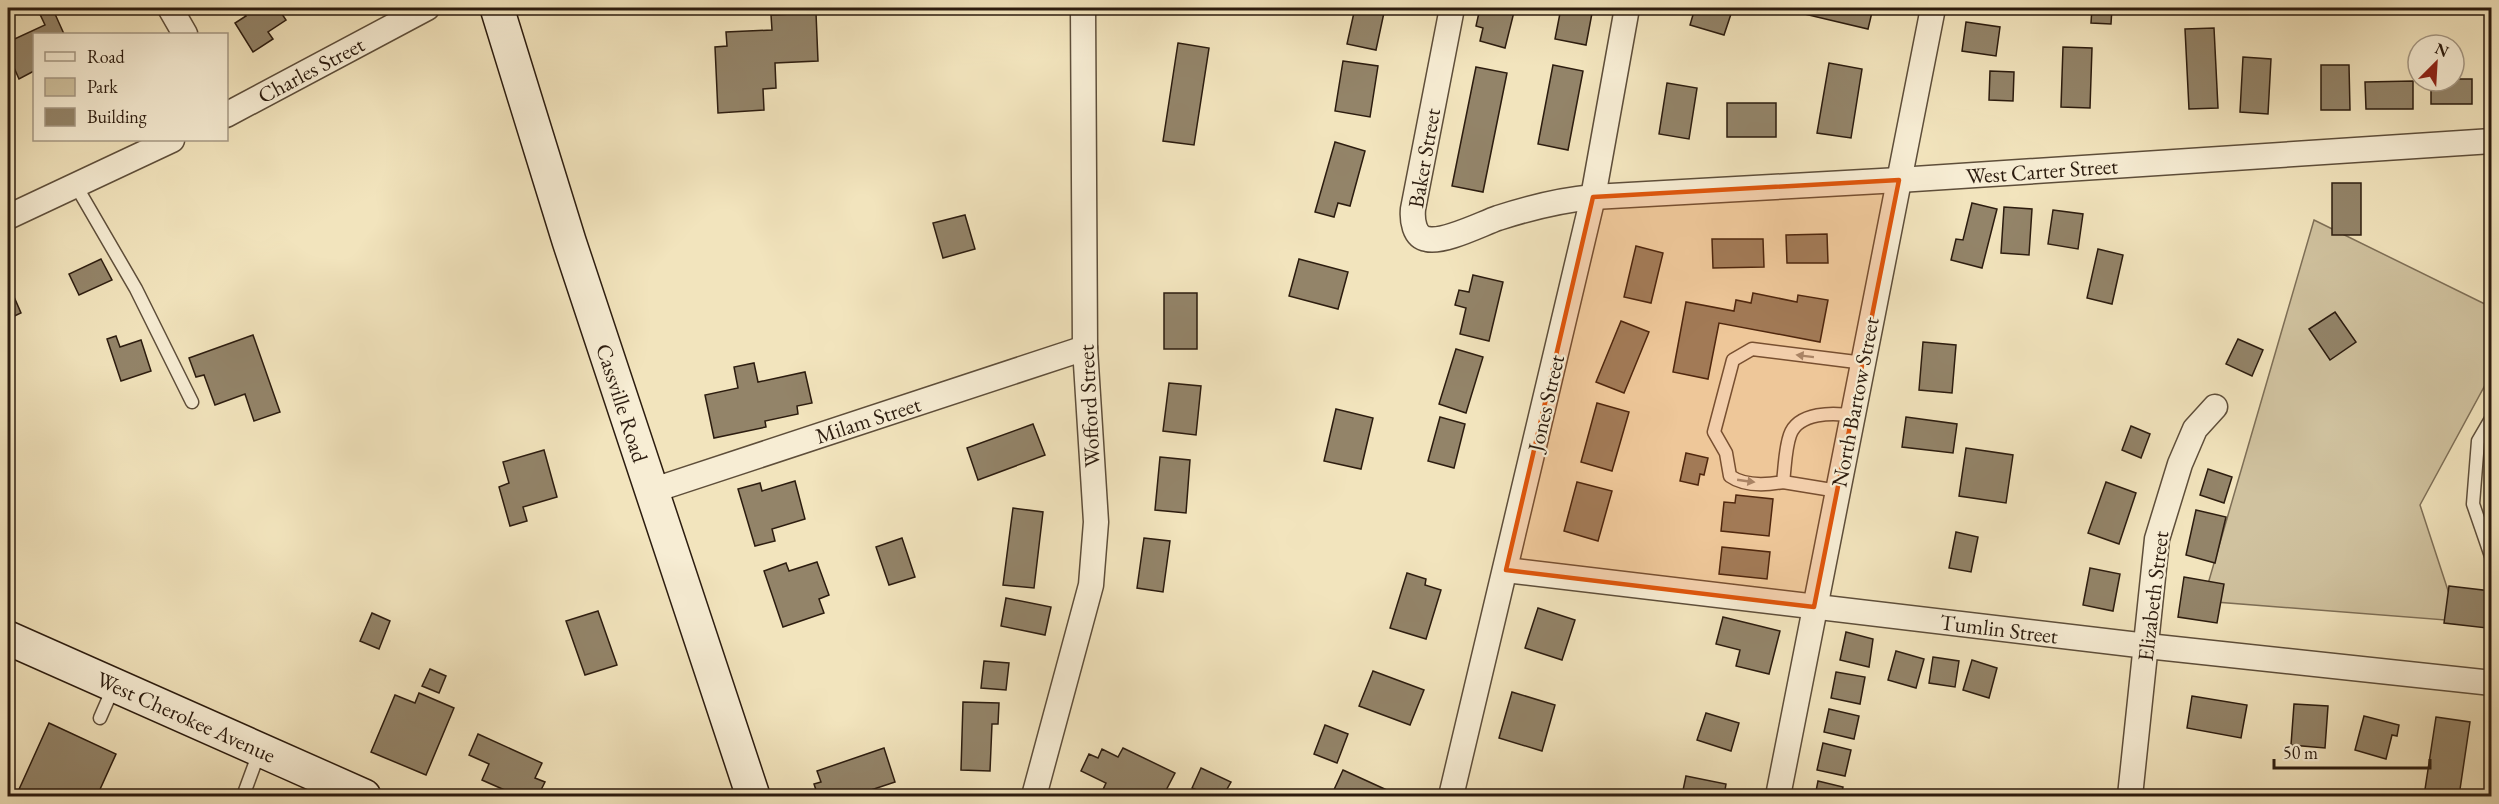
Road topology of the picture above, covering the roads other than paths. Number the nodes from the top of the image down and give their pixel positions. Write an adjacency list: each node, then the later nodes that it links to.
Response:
1 (170, 8): 8 (street)
2 (427, 8): 9 (street, Charles Street)
3 (497, 8): 24 (main road, Cassville Road)
4 (1083, 8): 16 (street, Wofford Street)
5 (1452, 8): 14 (street, Baker Street)
6 (1627, 8): 14 (street, Jones Street)
7 (1933, 8): 12 (street, North Bartow Street)
8 (184, 33)
9 (228, 112)
10 (170, 141): 13 (street)
11 (2492, 141): 12 (street, West Carter Street)
12 (1899, 180): 14 (street, West Carter Street); 17 (street, North Bartow Street)
13 (75, 184): 15 (street); 18 (lane)
14 (1593, 197): 26 (street, Jones Street)
15 (8, 217)
16 (1084, 348): 24 (street, Milam Street); 37 (street, Wofford Street)
17 (1864, 363): 20 (street, North Bartow Street); 22 (lane, one-way to 22)
18 (192, 402)
19 (2215, 407): 29 (street, Elizabeth Street)
20 (1852, 416): 22 (lane); 23 (street, North Bartow Street)
21 (2492, 417): 25 (lane)
22 (1783, 482): 23 (lane)
23 (1838, 490): 27 (street, North Bartow Street)
24 (651, 491): 36 (main road, Cassville Road)
25 (2492, 559)
26 (1506, 570): 27 (street, Tumlin Street); 38 (street, Jones Street)
27 (1814, 607): 29 (street, Tumlin Street); 39 (street, North Bartow Street)
28 (8, 640): 31 (main road, West Cherokee Avenue)
29 (2147, 646): 30 (street, Tumlin Street); 40 (street, Elizabeth Street)
30 (2492, 683)
31 (115, 685): 32 (lane); 33 (main road, West Cherokee Avenue)
32 (100, 718)
33 (260, 750): 34 (main road, West Cherokee Avenue); 35 (lane)
34 (346, 793)
35 (243, 796)
36 (753, 796)
37 (1034, 796)
38 (1451, 796)
39 (1778, 796)
40 (2130, 796)

